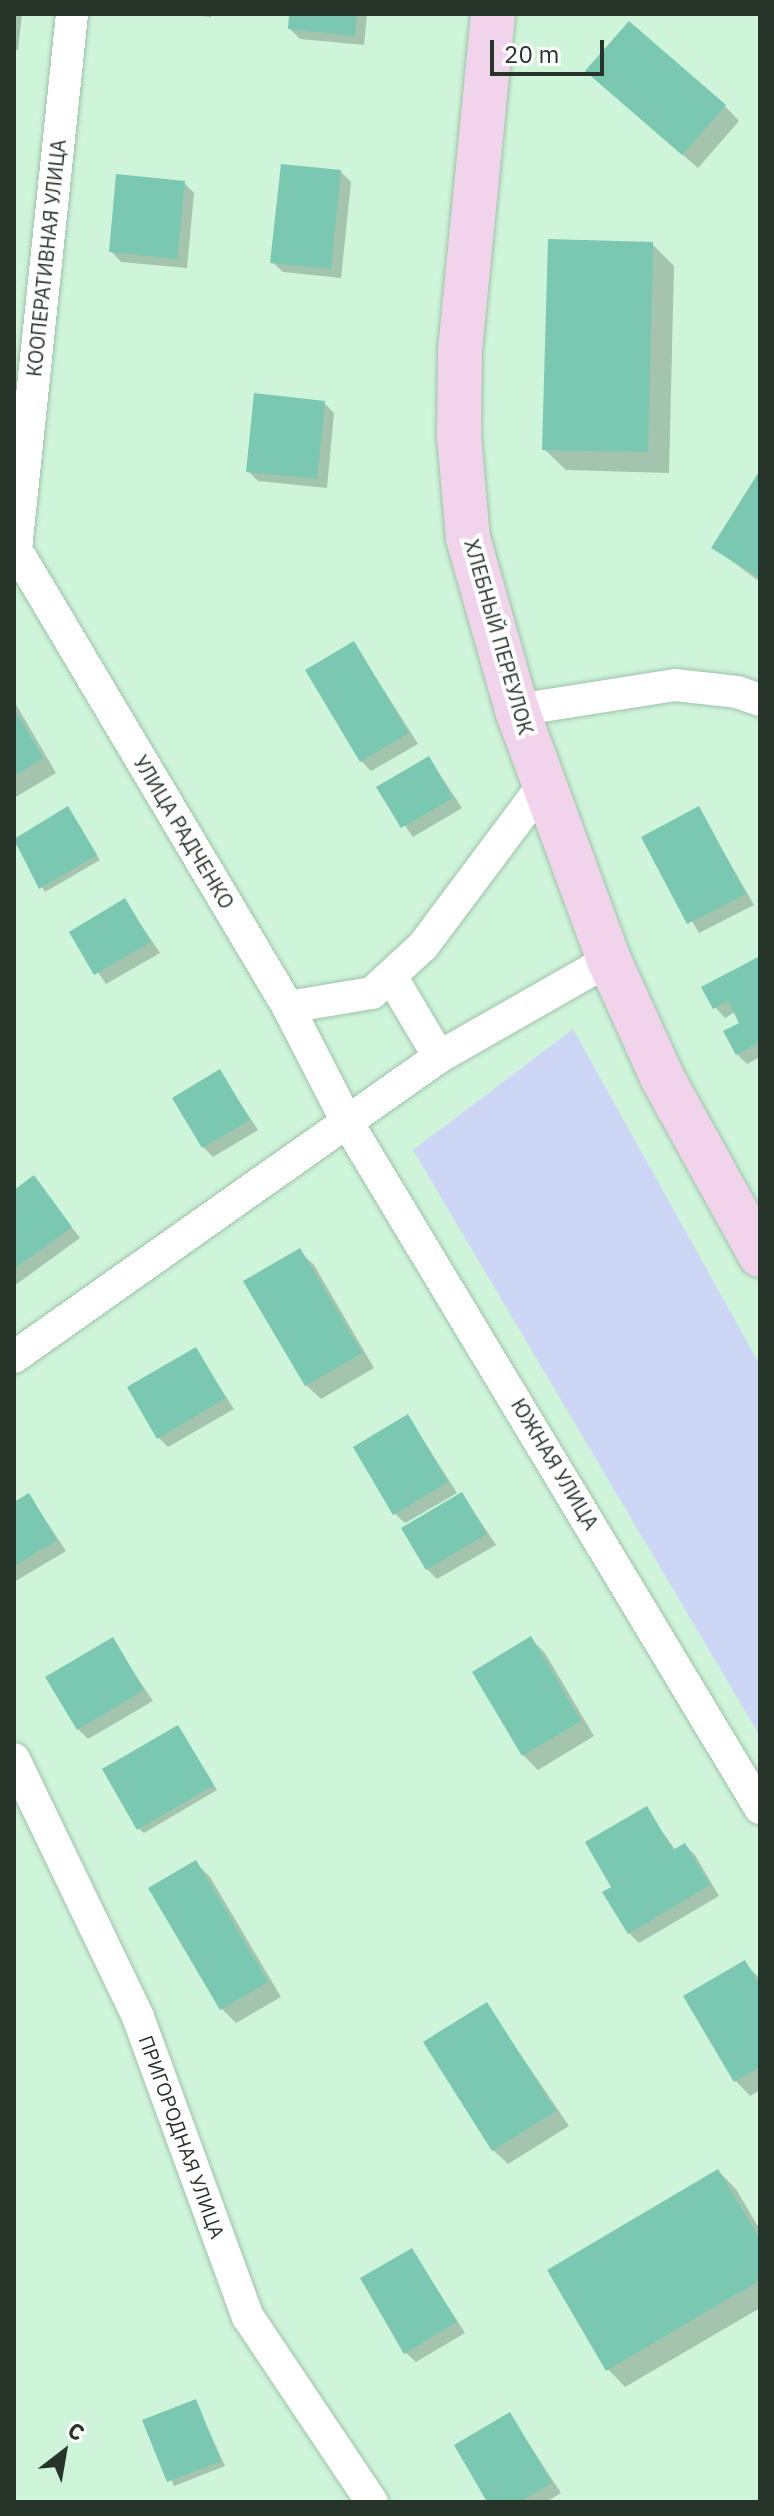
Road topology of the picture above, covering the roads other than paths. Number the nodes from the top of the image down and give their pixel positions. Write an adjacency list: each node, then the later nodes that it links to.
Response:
1 (72, 14): 3 (street, КООПЕРАТИВНАЯ УЛИЦА)
2 (493, 14): 5 (street, ХЛЕБНЫЙ ПЕРЕУЛОК)
3 (15, 547): 9 (street, УЛИЦА РАДЧЕНКО)
4 (760, 700): 5 (street)
5 (517, 710): 6 (street, ХЛЕБНЫЙ ПЕРЕУЛОК)
6 (544, 784): 7 (street, ХЛЕБНЫЙ ПЕРЕУЛОК); 8 (street)
7 (609, 960): 10 (street); 12 (street)
8 (391, 976): 9 (street); 10 (street)
9 (288, 1007): 11 (street, УЛИЦА РАДЧЕНКО)
10 (439, 1057): 11 (street)
11 (347, 1122): 13 (street); 15 (street, ЮЖНАЯ УЛИЦА)
12 (760, 1255)
13 (14, 1357)
14 (14, 1759): 16 (street, ПРИГОРОДНАЯ УЛИЦА)
15 (760, 1808)
16 (372, 2502)

